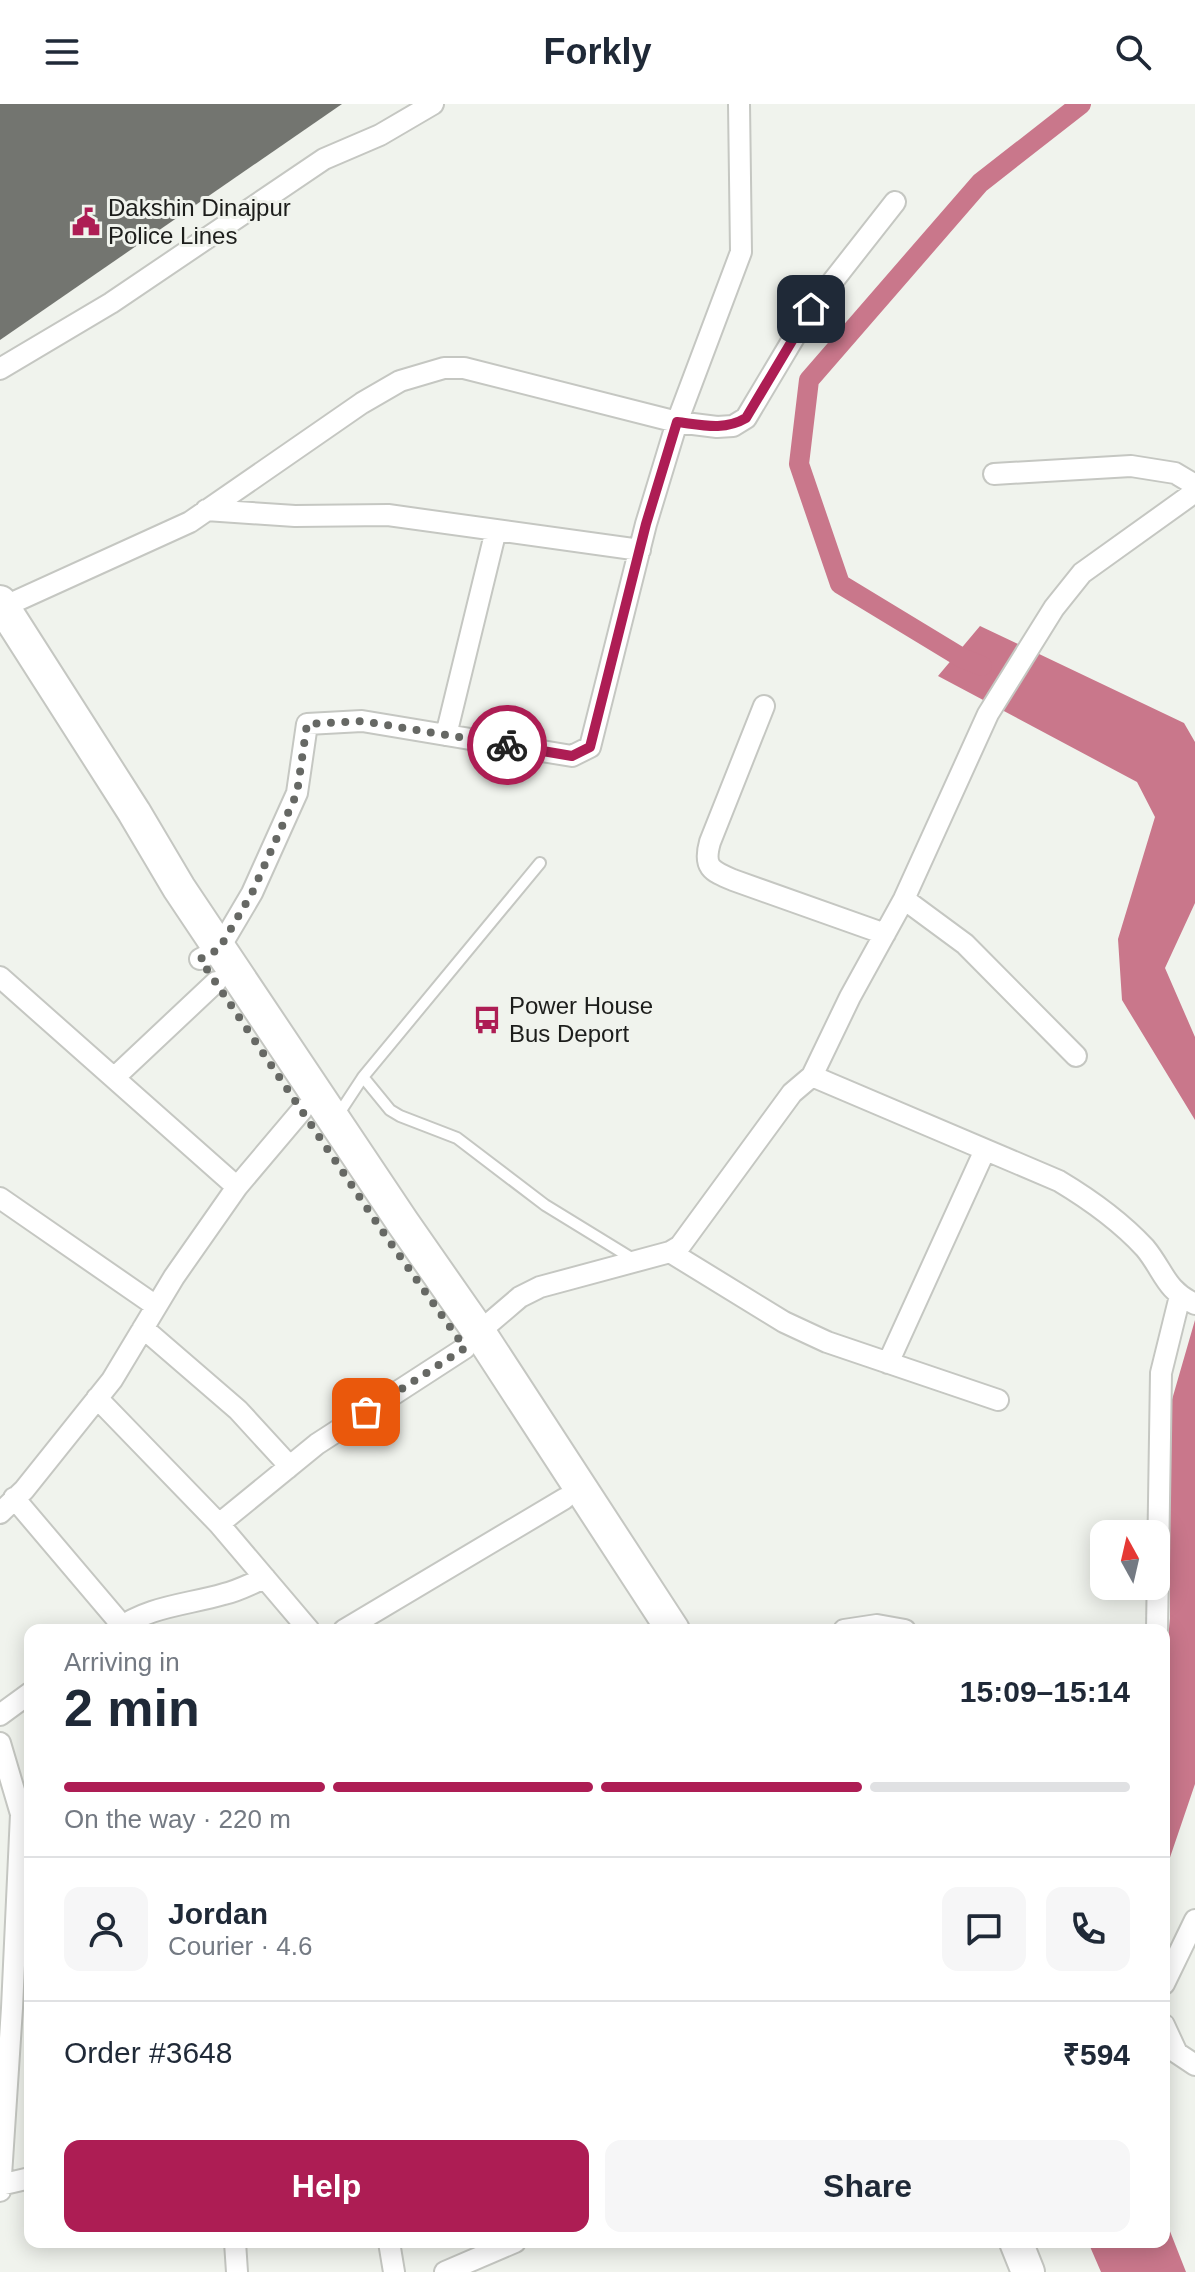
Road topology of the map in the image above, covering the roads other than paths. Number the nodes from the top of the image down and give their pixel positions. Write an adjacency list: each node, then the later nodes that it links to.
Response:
1 (433, 104): 4 (street)
2 (739, 104): 5 (street)
3 (895, 202): 5 (street)
4 (0, 369)
5 (677, 422): 9 (street); 11 (street)
6 (994, 474): 7 (street)
7 (1195, 485)
8 (1195, 492): 17 (street)
9 (206, 510): 10 (street); 12 (street)
10 (496, 530): 11 (street); 15 (street)
11 (640, 550): 15 (street)
12 (2, 605): 19 (highway)
13 (0, 642): 19 (highway)
14 (764, 706): 18 (street)
15 (446, 735): 19 (street)
16 (540, 863): 24 (lane)
17 (904, 899): 18 (street); 21 (street)
18 (885, 934): 22 (street)
19 (212, 963): 23 (street); 25 (highway); 26 (highway)
20 (0, 977): 23 (street)
21 (1076, 1056)
22 (812, 1076): 27 (street); 30 (street)
23 (115, 1077): 28 (street)
24 (363, 1077): 26 (lane); 31 (lane)
25 (302, 1110): 28 (street); 35 (highway)
26 (335, 1120): 35 (highway)
27 (985, 1150): 32 (street); 36 (street)
28 (237, 1187): 33 (street)
29 (0, 1198): 33 (street)
30 (670, 1252): 31 (street); 36 (street)
31 (636, 1261): 35 (street)
32 (1190, 1301): 50 (street)
33 (156, 1306): 34 (street)
34 (143, 1328): 37 (street); 39 (street)
35 (472, 1340): 39 (street); 40 (highway); 49 (highway)
36 (888, 1363): 38 (street)
37 (97, 1398): 41 (street); 42 (street)
38 (998, 1400)
39 (288, 1468): 42 (street)
40 (564, 1499): 47 (street); 48 (highway)
41 (7, 1506): 44 (street)
42 (219, 1524): 43 (street)
43 (265, 1578): 45 (street); 46 (street)
44 (116, 1624)
45 (128, 1624)
46 (304, 1624)
47 (354, 1624)
48 (643, 1624)
49 (669, 1624)
50 (1157, 1624)
51 (24, 1697): 52 (street)
52 (0, 1715)
53 (0, 1743): 54 (street)
54 (17, 1813): 58 (street)
55 (1195, 1920): 56 (street)
56 (1186, 1962): 57 (street)
57 (1170, 1978)
58 (21, 2005): 61 (street)
59 (1170, 2038): 60 (street)
60 (1195, 2065)
61 (2, 2113): 63 (street)
62 (24, 2179): 63 (street)
63 (0, 2185): 64 (street)
64 (0, 2191)
65 (235, 2248): 70 (street)
66 (390, 2248): 71 (street)
67 (501, 2248): 72 (street)
68 (1018, 2248): 73 (highway)
69 (1035, 2248): 74 (highway)
70 (237, 2272)
71 (394, 2272)
72 (445, 2272)
73 (1028, 2272)
74 (1043, 2272)

